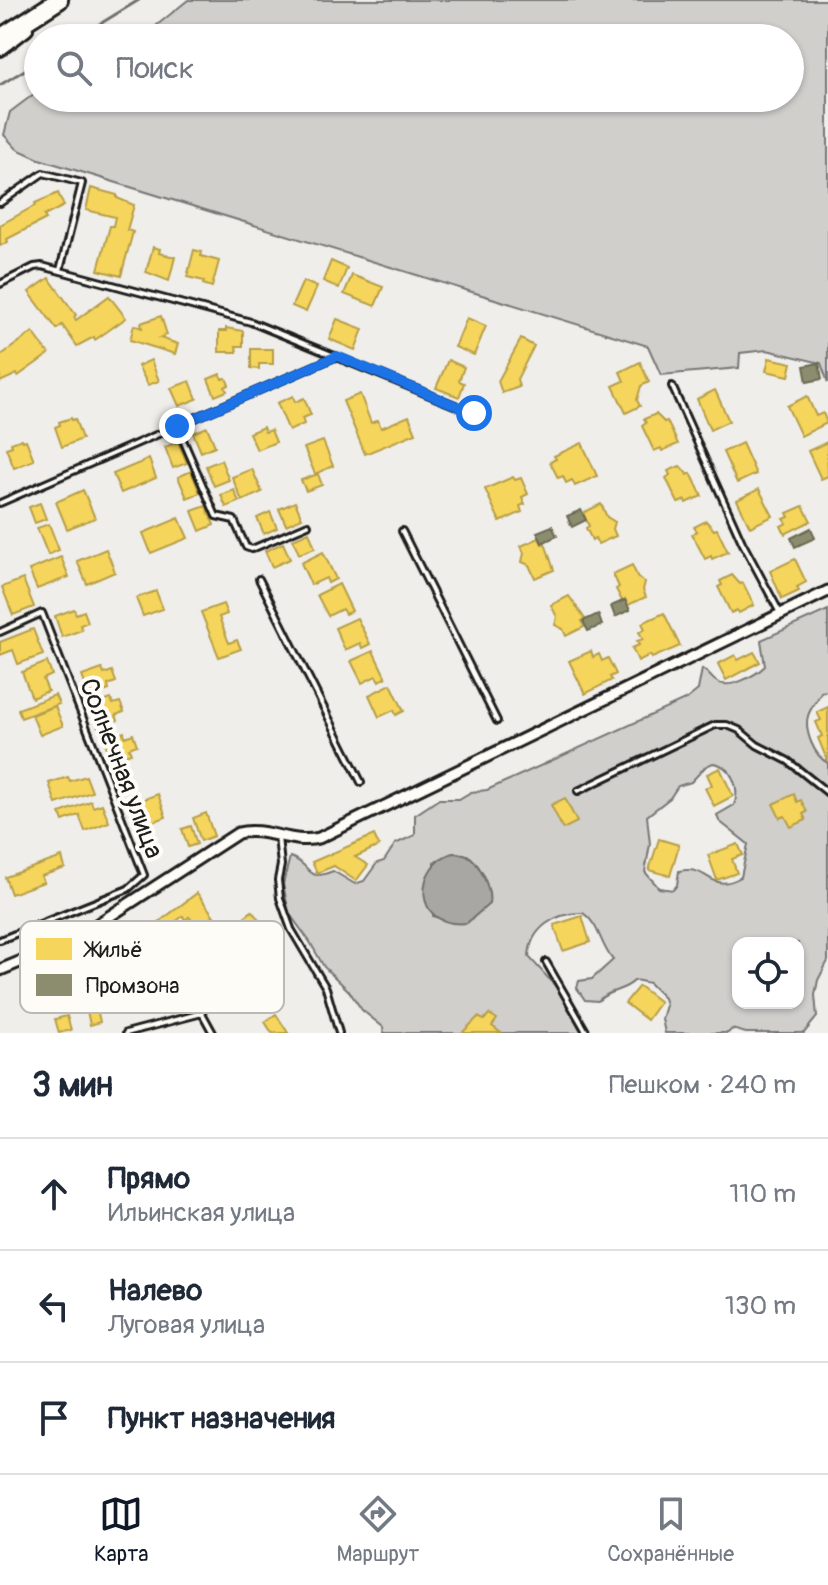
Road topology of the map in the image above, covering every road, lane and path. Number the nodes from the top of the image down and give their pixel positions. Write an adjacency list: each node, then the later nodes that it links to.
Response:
1 (61, 0): 2 (street); 4 (highway)
2 (31, 24)
3 (24, 30): 5 (street)
4 (0, 38)
5 (0, 49)
6 (0, 203): 7 (lane)
7 (60, 270): 8 (lane); 9 (lane)
8 (0, 284)
9 (337, 356): 11 (lane); 12 (lane)
10 (672, 386): 18 (lane)
11 (474, 413)
12 (177, 426): 13 (lane); 14 (lane)
13 (0, 503)
14 (308, 525)
15 (402, 531): 20 (lane)
16 (259, 579): 21 (lane)
17 (828, 591): 18 (street)
18 (780, 613): 24 (street)
19 (0, 632): 25 (lane, Солнечная улица)
20 (497, 721)
21 (361, 782)
22 (578, 791): 23 (lane)
23 (828, 793)
24 (277, 835): 26 (street); 34 (lane)
25 (48, 921)
26 (102, 921)
27 (20, 932): 28 (lane, Солнечная улица)
28 (0, 940)
29 (20, 962): 31 (street)
30 (546, 962): 35 (lane)
31 (0, 970)
32 (126, 1033): 33 (lane)
33 (213, 1033)
34 (339, 1033)
35 (587, 1033)

